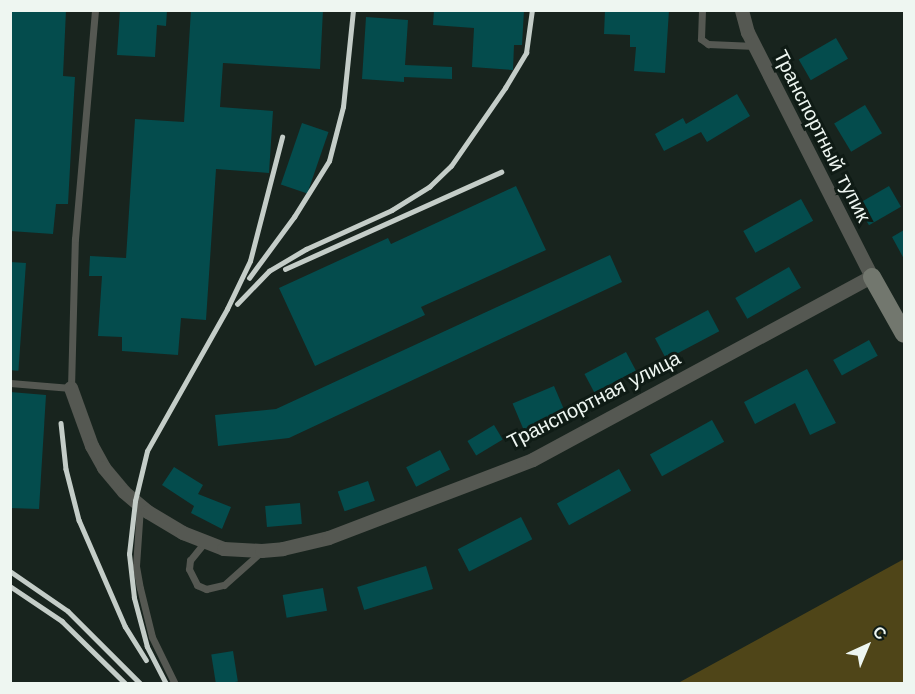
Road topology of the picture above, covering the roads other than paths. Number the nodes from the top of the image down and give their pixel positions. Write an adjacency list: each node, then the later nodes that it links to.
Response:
1 (95, 10): 8 (lane)
2 (702, 10): 4 (lane)
3 (742, 10): 4 (street, Транспортный тупик)
4 (755, 46): 5 (street, Транспортный тупик)
5 (872, 277): 6 (street); 11 (street, Транспортная улица)
6 (904, 334)
7 (10, 382): 8 (lane)
8 (71, 388): 9 (street)
9 (140, 506): 10 (street); 12 (lane)
10 (204, 543): 11 (street, Транспортная улица); 11 (lane)
11 (262, 551)
12 (175, 684)

